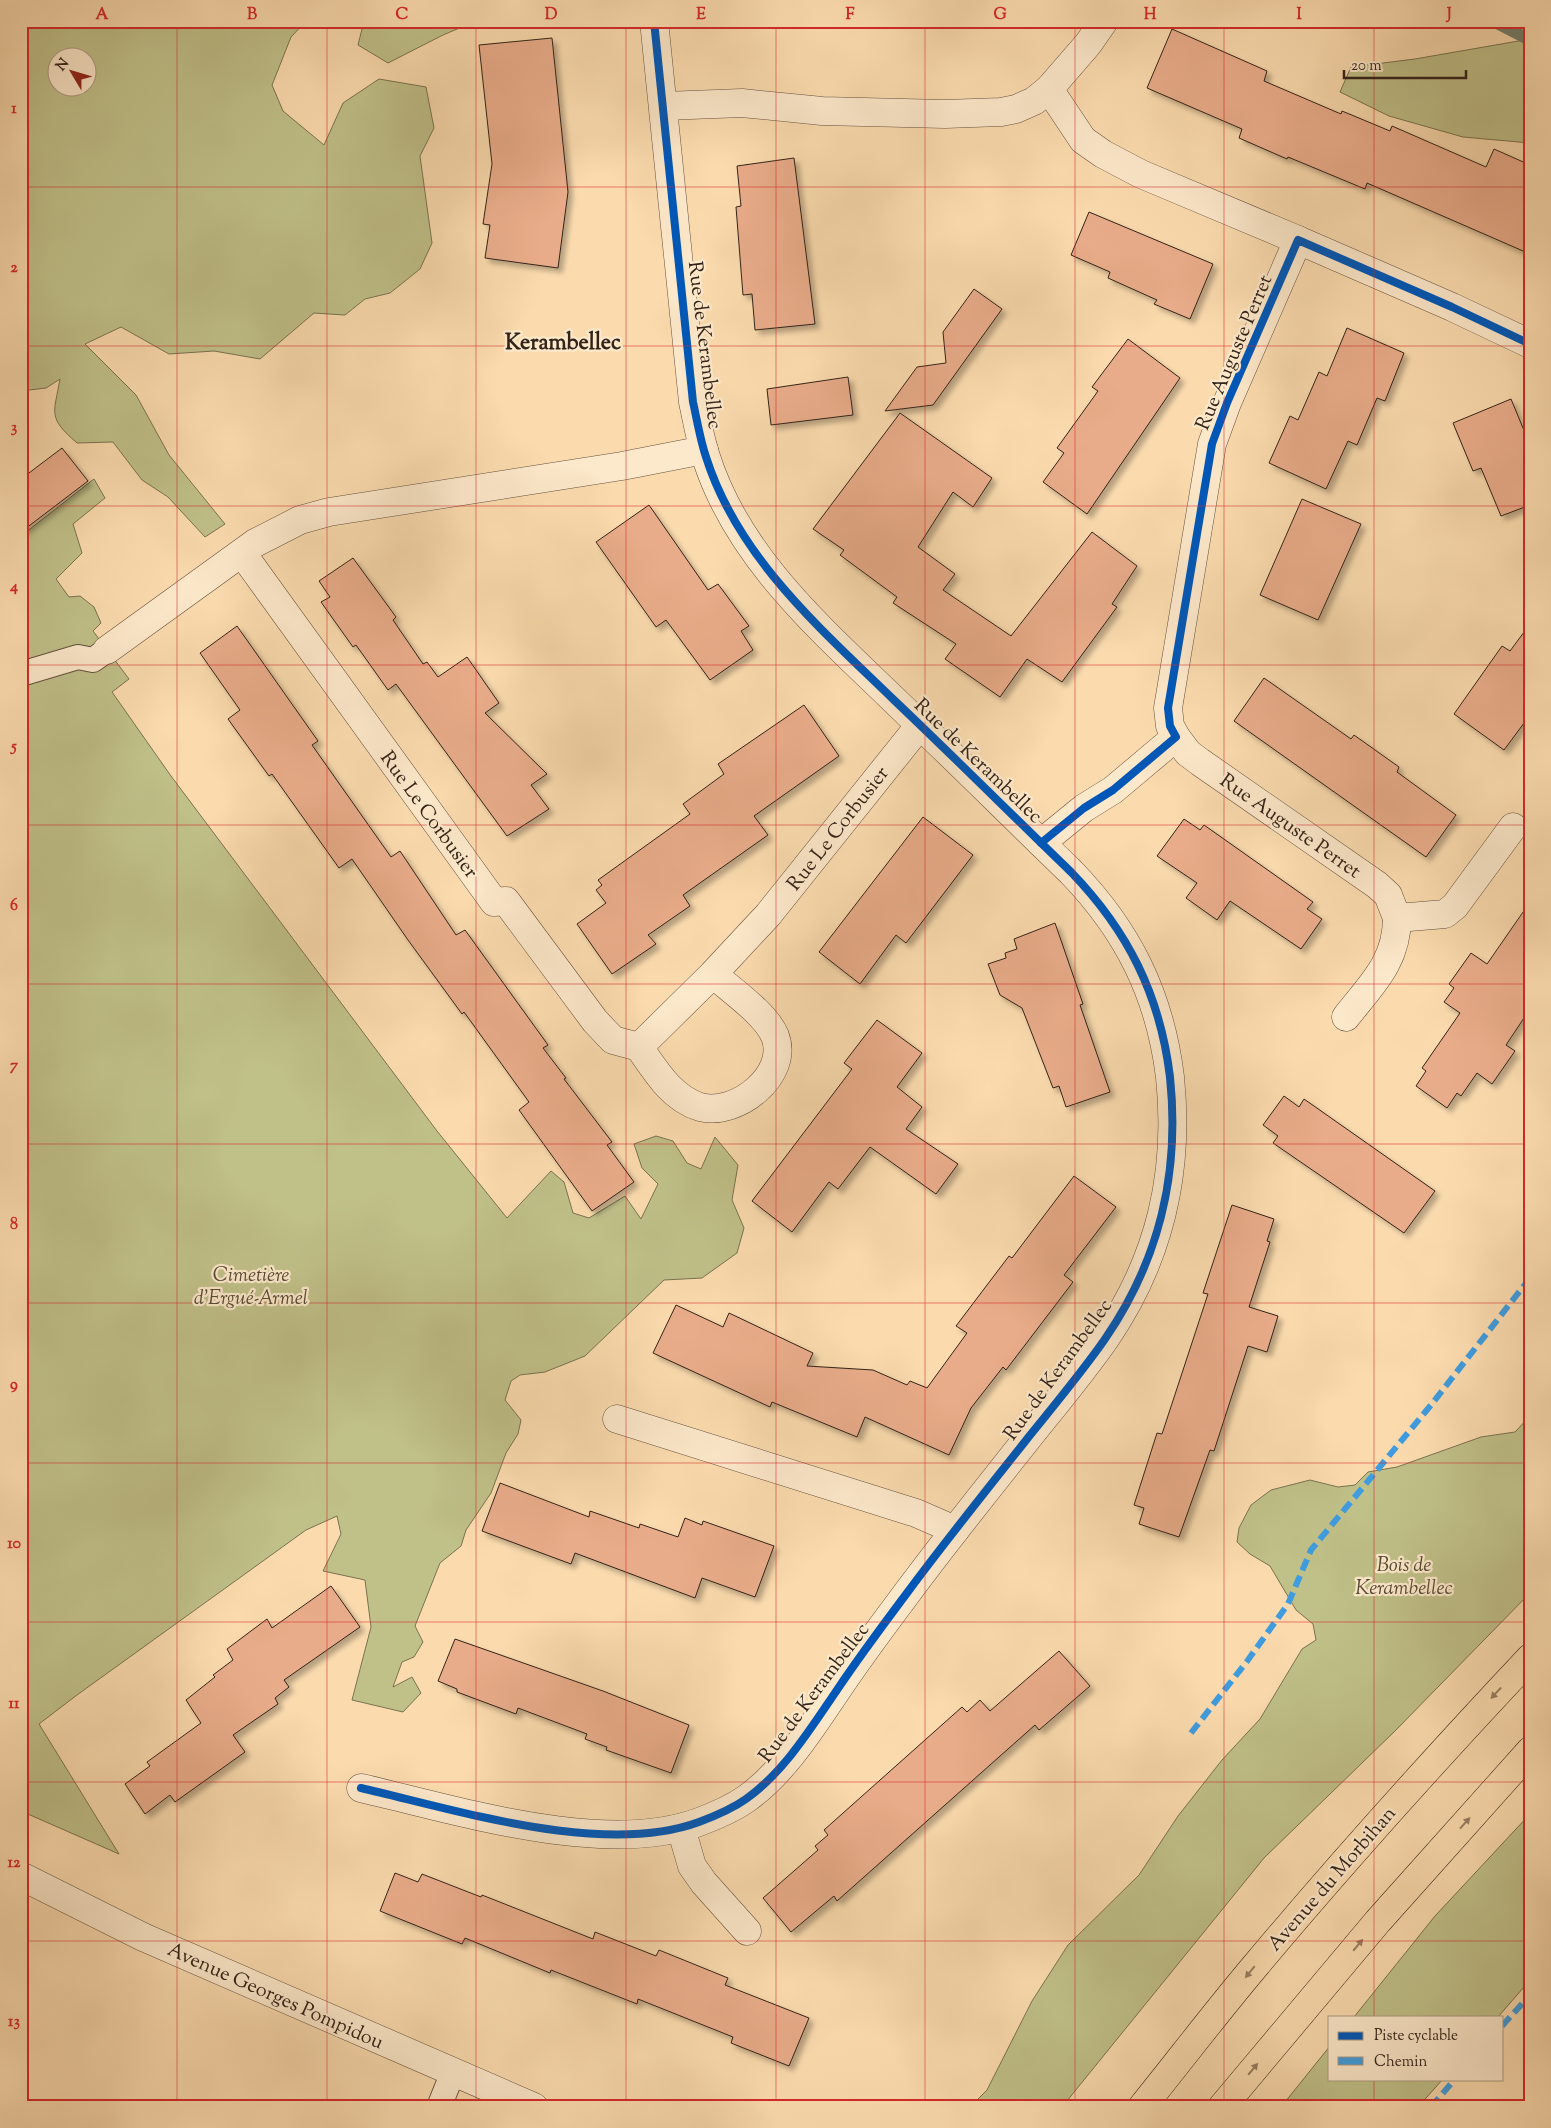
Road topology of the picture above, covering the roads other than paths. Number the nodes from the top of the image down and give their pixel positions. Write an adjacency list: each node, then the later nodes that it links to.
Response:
1 (654, 21): 4 (street, Rue de Kerambellec)
2 (1104, 21): 3 (street)
3 (1049, 89): 4 (street); 5 (street)
4 (664, 106): 7 (street, Rue de Kerambellec)
5 (1298, 240): 6 (street); 12 (street, Rue Auguste Perret)
6 (1530, 344)
7 (704, 450): 8 (street); 11 (street, Rue de Kerambellec)
8 (242, 552): 9 (street); 18 (street, Rue Le Corbusier)
9 (107, 650): 10 (lane)
10 (21, 674)
11 (920, 725): 14 (street, Rue de Kerambellec); 16 (street, Rue Le Corbusier)
12 (1176, 737): 14 (street); 15 (street, Rue Auguste Perret)
13 (1513, 827): 15 (street)
14 (1041, 842): 20 (street, Rue de Kerambellec)
15 (1397, 918): 17 (street, Rue Auguste Perret)
16 (713, 974): 18 (street, Rue Le Corbusier); 18 (street)
17 (1346, 1017)
18 (638, 1047)
19 (617, 1419): 20 (street)
20 (955, 1530): 24 (street, Rue de Kerambellec)
21 (1530, 1658): 30 (highway, Avenue du Morbihan, one-way to 30)
22 (1530, 1751): 31 (highway, one-way to 22)
23 (361, 1788): 24 (street, Rue de Kerambellec)
24 (681, 1828): 26 (street)
25 (21, 1876): 27 (street, Avenue Georges Pompidou)
26 (747, 1931)
27 (453, 2072): 28 (lane); 29 (street, Avenue Georges Pompidou)
28 (439, 2107)
29 (534, 2107)
30 (1142, 2107)
31 (1222, 2107)

